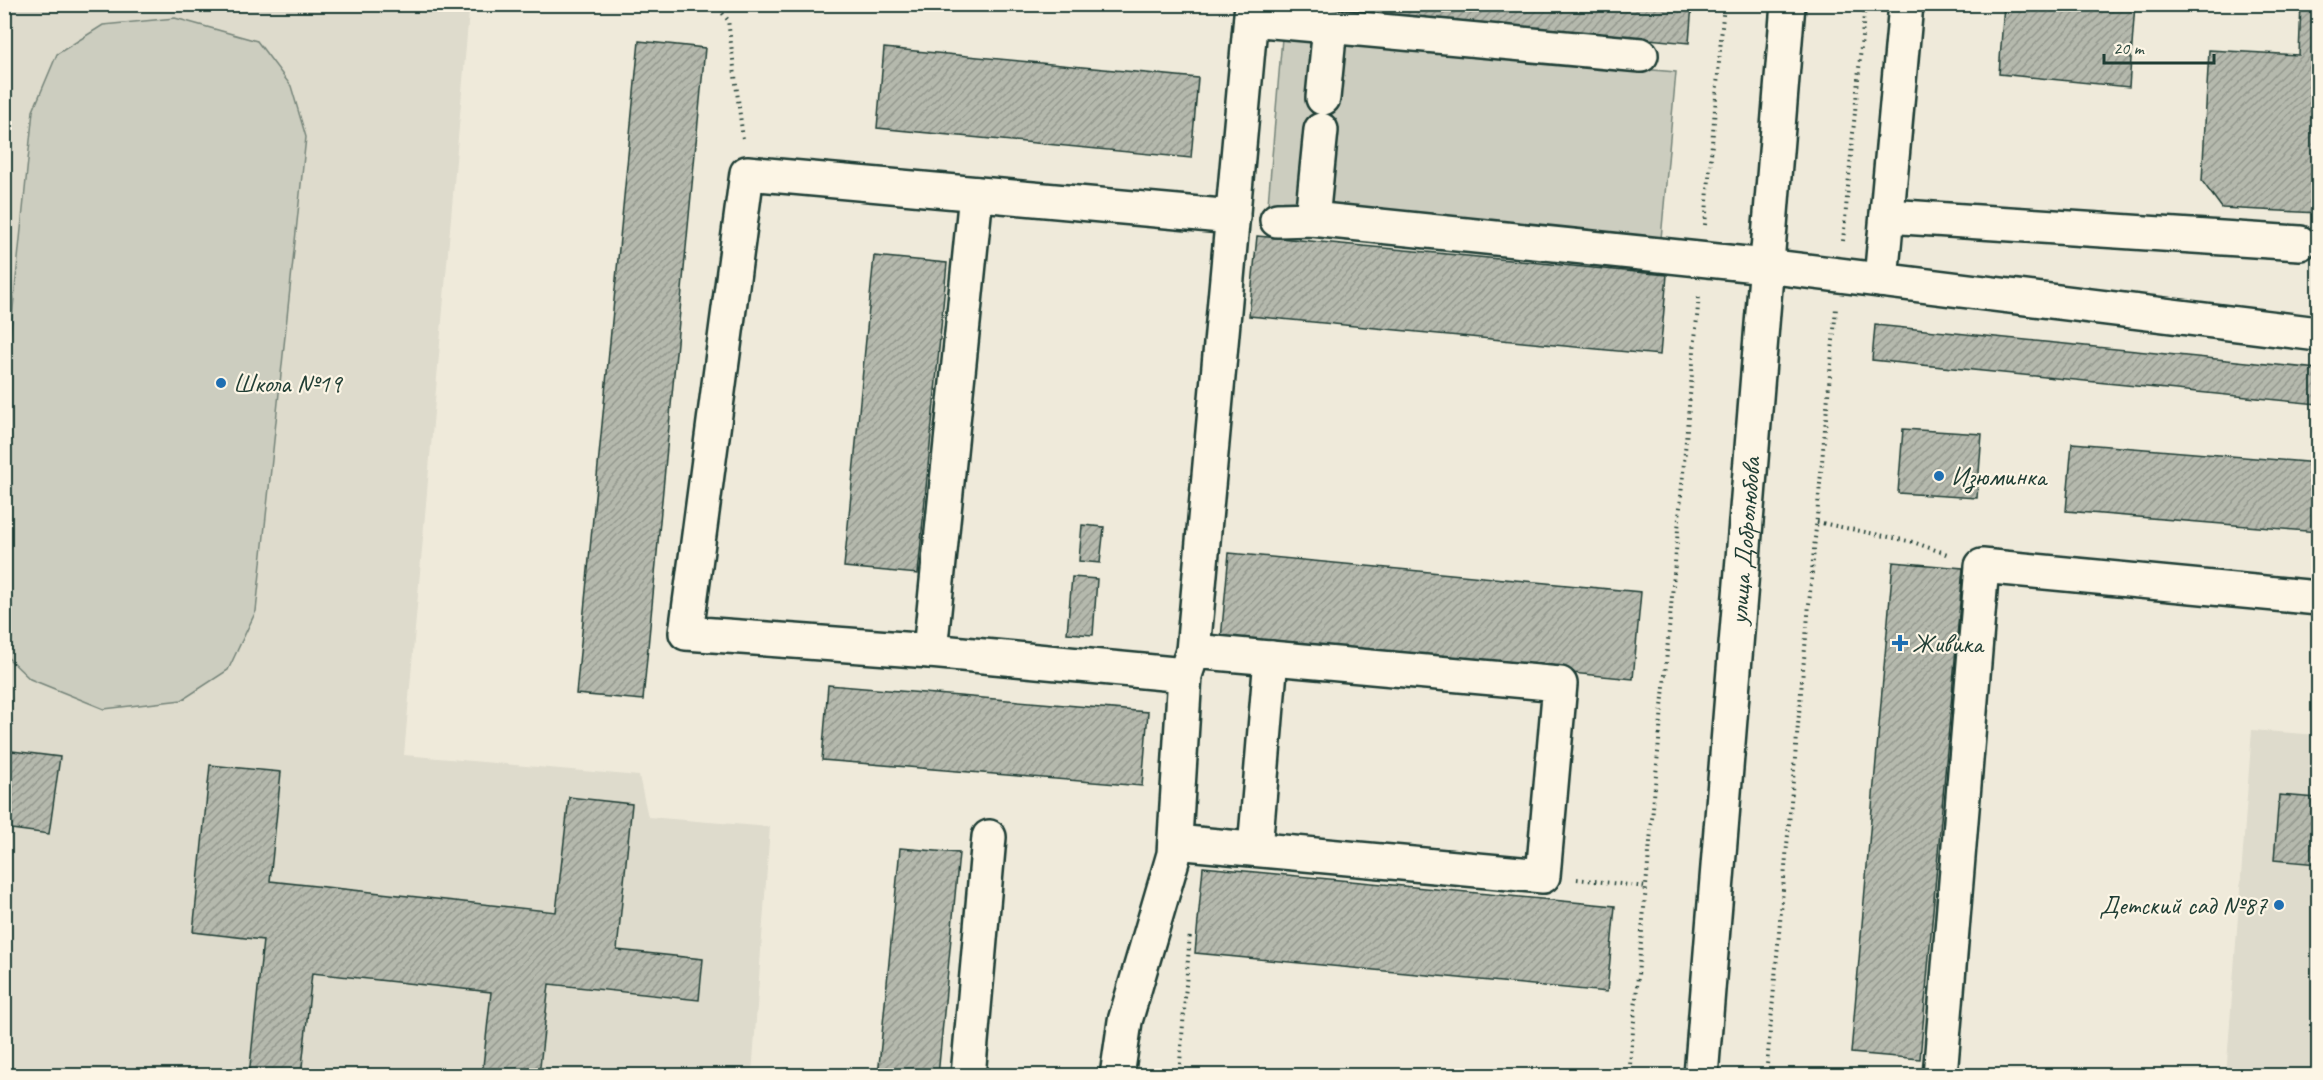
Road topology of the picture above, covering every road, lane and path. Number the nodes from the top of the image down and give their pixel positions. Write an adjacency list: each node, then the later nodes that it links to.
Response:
1 (714, 4): 9 (path)
2 (1724, 4): 16 (path)
3 (1788, 4): 17 (street, улица Добролюбова)
4 (1865, 4): 18 (path)
5 (1906, 4): 11 (street)
6 (1252, 12): 7 (street); 12 (street)
7 (1330, 26): 8 (street); 13 (street)
8 (1641, 56)
9 (747, 173): 10 (street); 24 (street)
10 (976, 194): 12 (street); 24 (street)
11 (1887, 216): 15 (street); 19 (street)
12 (1233, 217): 26 (street)
13 (1312, 219): 14 (street); 16 (street)
14 (1277, 220)
15 (2300, 243)
16 (1702, 261): 17 (street); 31 (path)
17 (1766, 266): 18 (street); 35 (street, улица Добролюбова)
18 (1839, 276): 19 (street); 21 (path)
19 (1881, 280): 20 (street)
20 (2319, 334)
21 (1817, 522): 22 (path); 36 (path)
22 (1982, 566): 23 (street); 37 (street)
23 (2319, 598)
24 (930, 651): 26 (street)
25 (1271, 658): 26 (street); 29 (street); 30 (street)
26 (1189, 663): 28 (street)
27 (988, 837): 32 (street)
28 (1175, 842): 29 (street); 33 (street)
29 (1255, 849): 30 (street)
30 (1543, 876): 31 (path)
31 (1646, 886): 34 (path)
32 (968, 1076)
33 (1117, 1076)
34 (1629, 1076)
35 (1701, 1076)
36 (1766, 1076)
37 (1940, 1076)

